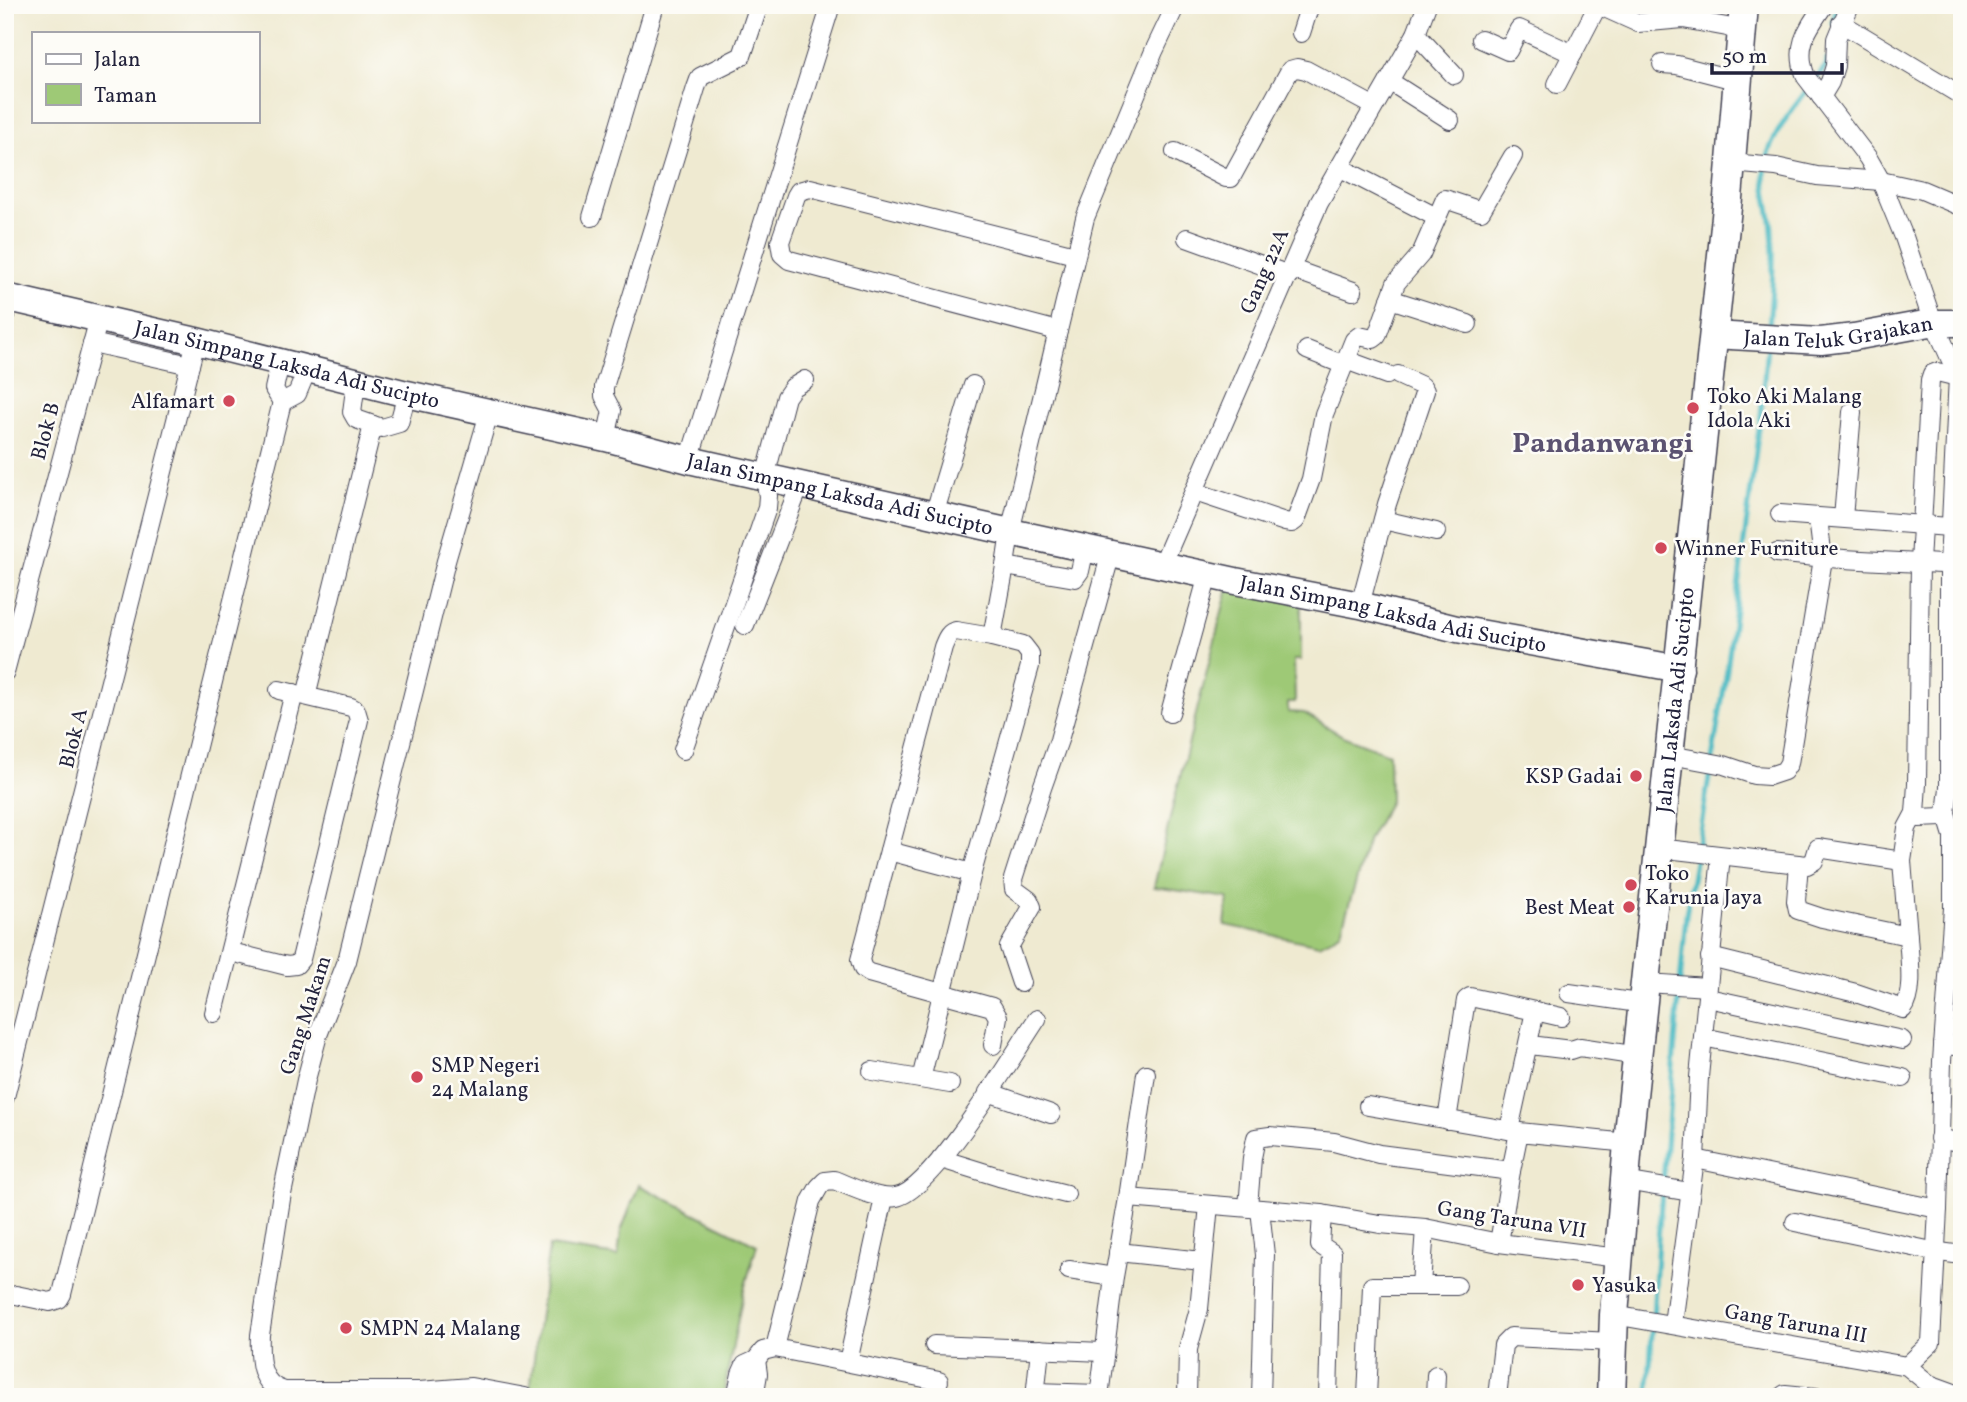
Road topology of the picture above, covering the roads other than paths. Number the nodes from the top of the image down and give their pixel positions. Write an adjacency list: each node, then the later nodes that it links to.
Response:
1 (655, 5): 32 (street)
2 (759, 5): 60 (street)
3 (831, 5): 61 (street)
4 (1310, 5): 12 (street)
5 (1598, 5): 13 (street); 16 (street)
6 (1744, 5): 13 (main road, Jalan Laksda Adi Sucipto)
7 (1824, 5): 22 (street)
8 (1850, 5): 11 (street)
9 (1170, 7): 35 (street)
10 (1424, 8): 14 (street, Gang 22A)
11 (1841, 23): 22 (street); 23 (street)
12 (1301, 33)
13 (1743, 33): 20 (main road, Jalan Laksda Adi Sucipto)
14 (1416, 34): 18 (street); 19 (street, Gang 22A)
15 (1481, 39): 16 (street)
16 (1573, 54): 21 (street)
17 (1662, 64): 20 (street)
18 (1454, 75)
19 (1389, 81): 24 (street, Gang 22A); 25 (street)
20 (1739, 81): 28 (main road, Jalan Laksda Adi Sucipto)
21 (1558, 84)
22 (1821, 96): 30 (street)
23 (1962, 96)
24 (1373, 106): 26 (street); 29 (street, Gang 22A)
25 (1450, 120)
26 (1175, 152)
27 (1513, 156): 33 (street)
28 (1743, 165): 30 (street); 45 (main road, Jalan Laksda Adi Sucipto)
29 (1339, 167): 33 (street); 36 (street, Gang 22A)
30 (1881, 181): 31 (street); 41 (street)
31 (1962, 207)
32 (592, 217)
33 (1436, 218): 38 (street)
34 (1187, 237): 36 (street)
35 (1075, 255): 44 (street); 44 (street)
36 (1290, 272): 37 (street); 64 (street, Gang 22A)
37 (1353, 291)
38 (1390, 299): 42 (street); 48 (street)
39 (7, 303): 43 (street, Jalan Simpang Laksda Adi Sucipto)
40 (1962, 320): 41 (street, Jalan Teluk Grajakan)
41 (1934, 322): 45 (street, Jalan Teluk Grajakan); 51 (street)
42 (1468, 324)
43 (95, 330): 47 (street, Jalan Simpang Laksda Adi Sucipto); 87 (street, Blok B)
44 (1058, 331): 72 (street)
45 (1713, 335): 86 (main road, Jalan Laksda Adi Sucipto)
46 (1307, 350): 48 (street)
47 (193, 353): 49 (street, Jalan Simpang Laksda Adi Sucipto); 128 (street, Blok A)
48 (1345, 362): 64 (street); 69 (street)
49 (280, 363): 50 (street, Jalan Simpang Laksda Adi Sucipto); 56 (street)
50 (307, 370): 53 (street, Jalan Simpang Laksda Adi Sucipto); 56 (street)
51 (1960, 377): 70 (street); 71 (street)
52 (805, 380): 62 (street)
53 (356, 382): 55 (street, Jalan Simpang Laksda Adi Sucipto); 59 (street)
54 (973, 385): 66 (street)
55 (407, 394): 58 (street, Jalan Simpang Laksda Adi Sucipto); 59 (street)
56 (282, 402): 160 (street)
57 (1852, 412): 68 (street)
58 (489, 413): 60 (street, Jalan Simpang Laksda Adi Sucipto); 173 (street, Gang Makam)
59 (373, 425): 88 (street)
60 (606, 438): 61 (street, Jalan Simpang Laksda Adi Sucipto)
61 (690, 460): 62 (street, Jalan Simpang Laksda Adi Sucipto)
62 (765, 477): 63 (street, Jalan Simpang Laksda Adi Sucipto); 90 (street)
63 (800, 485): 66 (street, Jalan Simpang Laksda Adi Sucipto); 84 (street)
64 (1195, 492): 79 (street, Gang 22A)
65 (1780, 514): 67 (street)
66 (934, 515): 72 (street, Jalan Simpang Laksda Adi Sucipto)
67 (1818, 518): 68 (street); 77 (street)
68 (1843, 518): 70 (street)
69 (1383, 520): 73 (street); 83 (street)
70 (1922, 525): 71 (street); 78 (street)
71 (1956, 527): 80 (street)
72 (1010, 532): 74 (street, Jalan Simpang Laksda Adi Sucipto); 81 (street)
73 (1436, 532)
74 (1085, 548): 75 (street, Jalan Simpang Laksda Adi Sucipto); 81 (street)
75 (1111, 553): 79 (street, Jalan Simpang Laksda Adi Sucipto); 105 (street)
76 (1777, 553): 77 (street)
77 (1824, 559): 78 (street); 91 (street)
78 (1920, 563): 80 (street); 93 (street)
79 (1162, 565): 82 (street, Jalan Simpang Laksda Adi Sucipto)
80 (1955, 565): 92 (street)
81 (1005, 566): 85 (street)
82 (1208, 575): 83 (street, Jalan Simpang Laksda Adi Sucipto); 89 (street)
83 (1360, 605): 86 (street, Jalan Simpang Laksda Adi Sucipto)
84 (745, 625)
85 (992, 637): 96 (street); 100 (street)
86 (1680, 670): 91 (main road, Jalan Laksda Adi Sucipto)
87 (5, 672)
88 (293, 693): 103 (street); 103 (street)
89 (1170, 713)
90 (683, 750)
91 (1670, 755): 95 (main road, Jalan Laksda Adi Sucipto)
92 (1956, 790): 94 (street)
93 (1914, 813): 94 (street); 98 (street)
94 (1946, 813): 101 (street)
95 (1658, 848): 97 (street); 106 (main road, Jalan Laksda Adi Sucipto)
96 (889, 851): 100 (street); 108 (street)
97 (1716, 855): 99 (street); 104 (street)
98 (1902, 861): 99 (street); 102 (street)
99 (1799, 864): 102 (street)
100 (972, 873): 108 (street)
101 (1957, 908): 112 (street)
102 (1908, 936): 104 (street)
103 (231, 952): 111 (street)
104 (1710, 957): 107 (street)
105 (1021, 983)
106 (1652, 991): 107 (street); 109 (street); 121 (main road, Jalan Laksda Adi Sucipto)
107 (1703, 991): 115 (street); 116 (street)
108 (944, 993): 118 (street); 125 (street)
109 (1569, 993)
110 (1535, 1011): 113 (street); 119 (street); 131 (street)
111 (214, 1013)
112 (1954, 1014): 117 (street)
113 (1561, 1017)
114 (1037, 1019): 127 (street)
115 (1703, 1037): 124 (street); 137 (street)
116 (1902, 1040)
117 (1943, 1044): 120 (street); 133 (street)
118 (993, 1045)
119 (1530, 1045): 121 (street); 132 (street)
120 (1962, 1047)
121 (1638, 1056): 134 (main road, Jalan Laksda Adi Sucipto)
122 (872, 1071): 125 (street)
123 (1146, 1074): 143 (street)
124 (1903, 1078)
125 (920, 1079): 126 (street)
126 (950, 1084)
127 (988, 1093): 130 (street); 136 (street)
128 (5, 1097)
129 (1368, 1106): 131 (street)
130 (1051, 1114)
131 (1447, 1120): 132 (street)
132 (1514, 1131): 134 (street); 138 (street)
133 (1939, 1138): 135 (street); 146 (street)
134 (1628, 1143): 139 (main road, Jalan Laksda Adi Sucipto)
135 (1962, 1143)
136 (941, 1159): 141 (street); 142 (street)
137 (1695, 1159): 140 (street); 146 (street)
138 (1511, 1171): 145 (street); 150 (street)
139 (1625, 1181): 140 (street); 154 (main road, Jalan Laksda Adi Sucipto)
140 (1690, 1192): 161 (street)
141 (1066, 1194)
142 (884, 1198): 164 (street); 168 (street)
143 (1128, 1198): 144 (street, Gang Taruna VII); 151 (street)
144 (1209, 1205): 145 (street, Gang Taruna VII); 155 (street)
145 (1254, 1208): 147 (street, Gang Taruna VII); 182 (street)
146 (1938, 1209): 152 (street)
147 (1322, 1214): 149 (street, Gang Taruna VII); 183 (street)
148 (1794, 1222): 152 (street)
149 (1425, 1228): 150 (street, Gang Taruna VII); 158 (street)
150 (1499, 1243): 154 (street, Gang Taruna VII)
151 (1118, 1252): 155 (street); 157 (street)
152 (1936, 1252): 153 (street); 169 (street)
153 (1962, 1255)
154 (1618, 1258): 162 (main road, Jalan Laksda Adi Sucipto)
155 (1202, 1261): 181 (street)
156 (1069, 1270): 157 (street)
157 (1114, 1277): 166 (street)
158 (1421, 1285): 159 (street); 184 (street)
159 (1457, 1286)
160 (16, 1295)
161 (1658, 1322): 162 (street, Gang Taruna III); 169 (street, Gang Taruna III)
162 (1613, 1329): 176 (main road, Jalan Laksda Adi Sucipto); 186 (street, Gang Taruna III)
163 (934, 1345): 165 (street)
164 (775, 1348): 167 (street); 168 (street)
165 (1040, 1349): 166 (street); 174 (street)
166 (1103, 1352): 175 (street)
167 (756, 1360): 179 (street); 180 (street)
168 (848, 1362): 171 (street)
169 (1907, 1366): 172 (street, Gang Taruna III)
170 (1436, 1375): 185 (street)
171 (939, 1381)
172 (1929, 1390): 177 (street, Gang Taruna III)
173 (271, 1392): 178 (street, Gang Makam)
174 (1035, 1394): 175 (street)
175 (1099, 1395)
176 (1613, 1396)
177 (1962, 1396)
178 (526, 1397)
179 (736, 1397)
180 (754, 1397)
181 (1187, 1397)
182 (1261, 1397)
183 (1328, 1397)
184 (1367, 1397)
185 (1435, 1397)
186 (1497, 1397)
187 (1780, 1397): 188 (street)
188 (1816, 1397)

